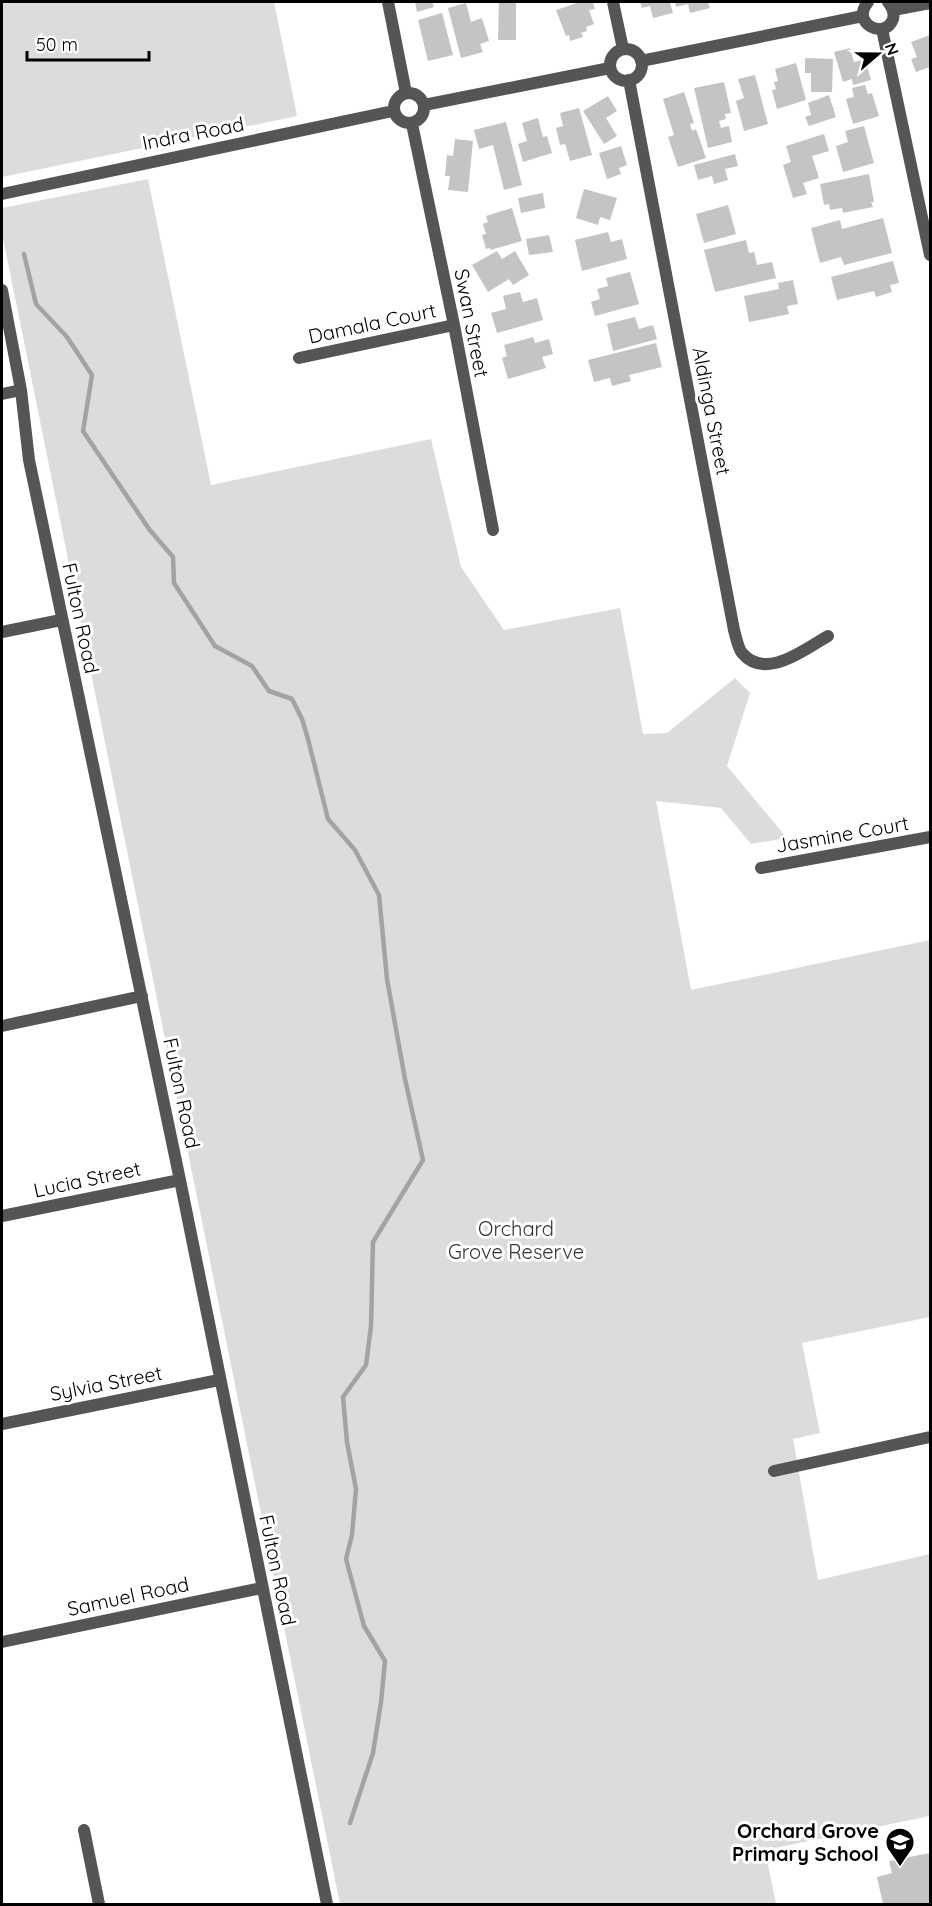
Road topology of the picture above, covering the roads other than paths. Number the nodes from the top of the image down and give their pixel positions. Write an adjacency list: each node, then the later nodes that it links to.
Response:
1 (388, 2): 12 (street)
2 (613, 2): 8 (street)
3 (868, 2): 6 (street)
4 (930, 3): 5 (street)
5 (891, 6): 7 (street)
6 (863, 16): 7 (street); 9 (street)
7 (882, 29): 17 (street)
8 (623, 49): 9 (street); 10 (street)
9 (641, 61): 11 (street)
10 (610, 68): 11 (street); 13 (street)
11 (629, 80): 26 (street, Aldinga Street)
12 (406, 93): 13 (street); 14 (street)
13 (424, 105): 15 (street)
14 (393, 111): 15 (street); 16 (street, Indra Road)
15 (412, 124): 19 (street, Swan Street)
16 (2, 194)
17 (930, 255)
18 (2, 290): 21 (street, Fulton Road)
19 (454, 325): 20 (street, Damala Court); 23 (street, Swan Street)
20 (299, 358)
21 (21, 390): 22 (street); 24 (street, Fulton Road)
22 (2, 394)
23 (493, 530)
24 (61, 620): 25 (street); 29 (street, Fulton Road)
25 (2, 632)
26 (828, 636)
27 (930, 837): 28 (street, Jasmine Court)
28 (761, 868)
29 (142, 996): 30 (street); 31 (street, Fulton Road)
30 (2, 1026)
31 (180, 1180): 32 (street, Lucia Street); 33 (street, Fulton Road)
32 (2, 1216)
33 (219, 1380): 34 (street, Sylvia Street); 37 (street, Fulton Road)
34 (2, 1424)
35 (930, 1437): 36 (street)
36 (774, 1471)
37 (262, 1588): 38 (street, Samuel Road); 41 (street, Fulton Road)
38 (2, 1641)
39 (84, 1830): 40 (street)
40 (99, 1905)
41 (327, 1905)

